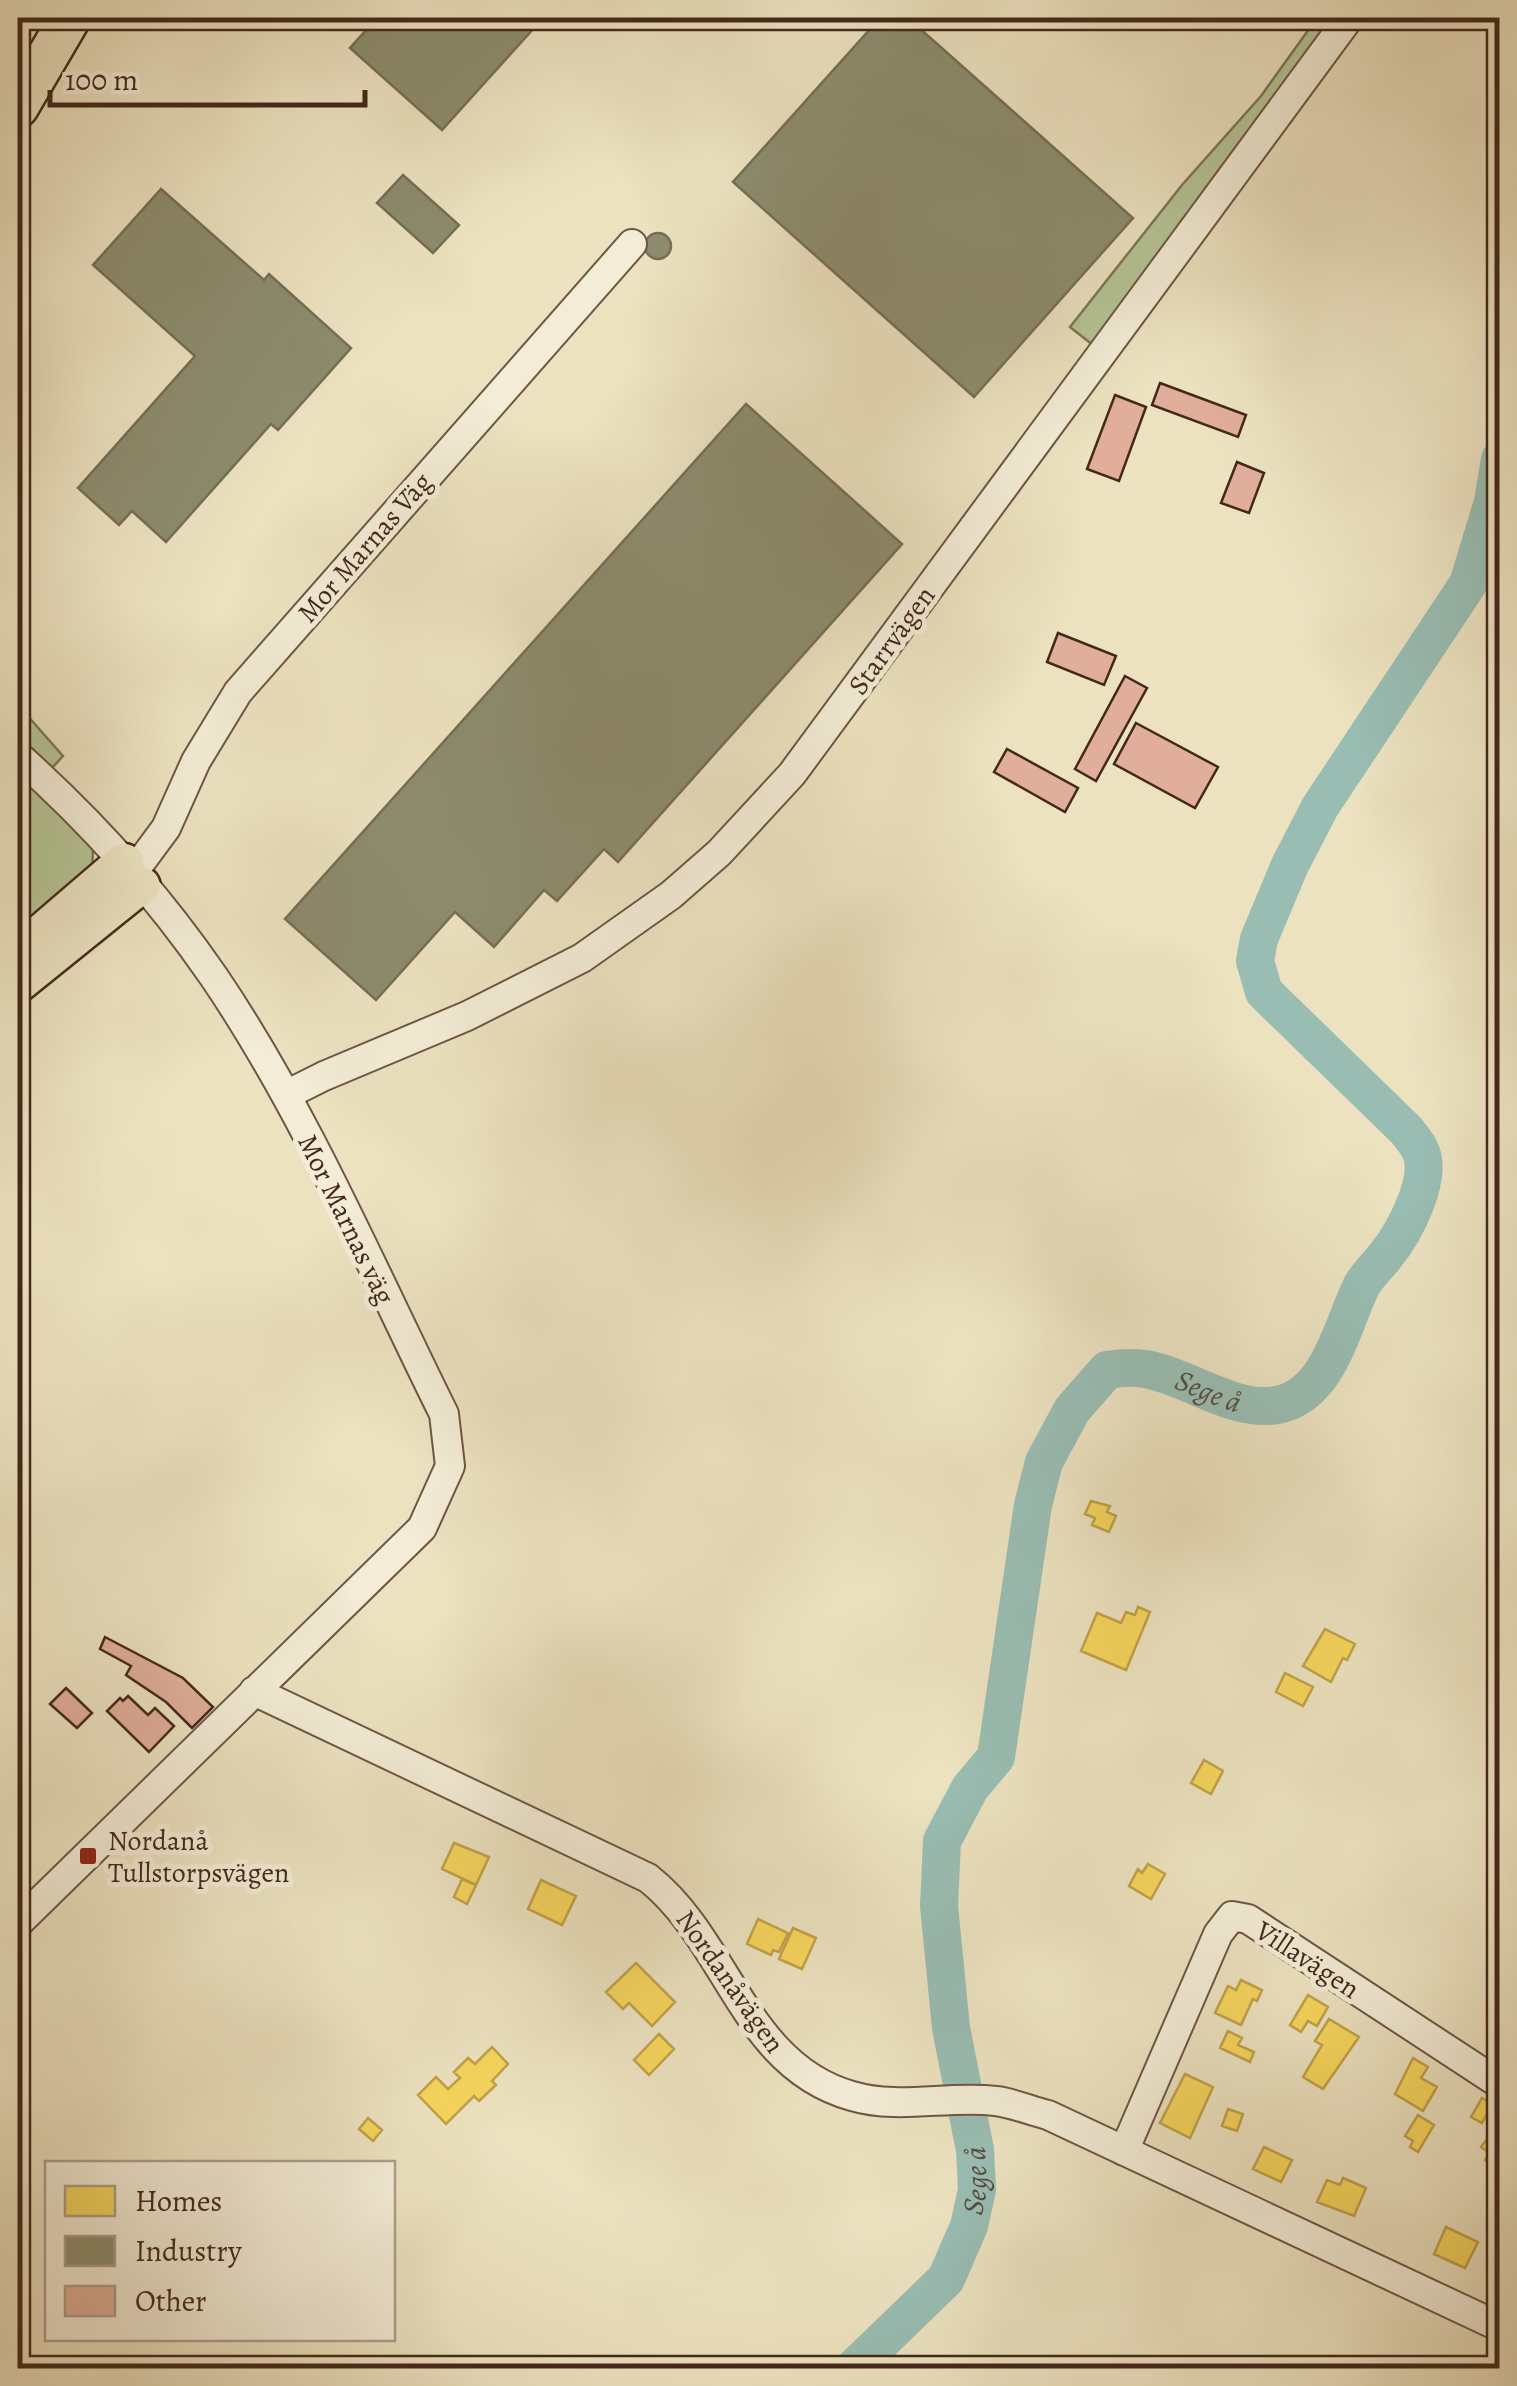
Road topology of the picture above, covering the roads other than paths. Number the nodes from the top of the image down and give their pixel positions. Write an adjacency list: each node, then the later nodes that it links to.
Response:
1 (54, 18): 4 (highway)
2 (70, 18): 5 (highway)
3 (1349, 18): 11 (street, Starrvägen)
4 (18, 88)
5 (18, 108)
6 (632, 244): 8 (street, Mor Marnas Väg)
7 (18, 756): 8 (street, Mor Marnas väg)
8 (133, 874): 9 (highway); 10 (main road); 11 (street, Mor Marnas väg)
9 (18, 955)
10 (18, 985)
11 (286, 1095): 12 (street, Mor Marnas väg)
12 (254, 1691): 13 (street, Mor Marnas väg); 15 (street, Nordanåvägen)
13 (18, 1923)
14 (1500, 2084): 15 (street, Villavägen)
15 (1124, 2151): 16 (street, Nordanåvägen)
16 (1500, 2327)

